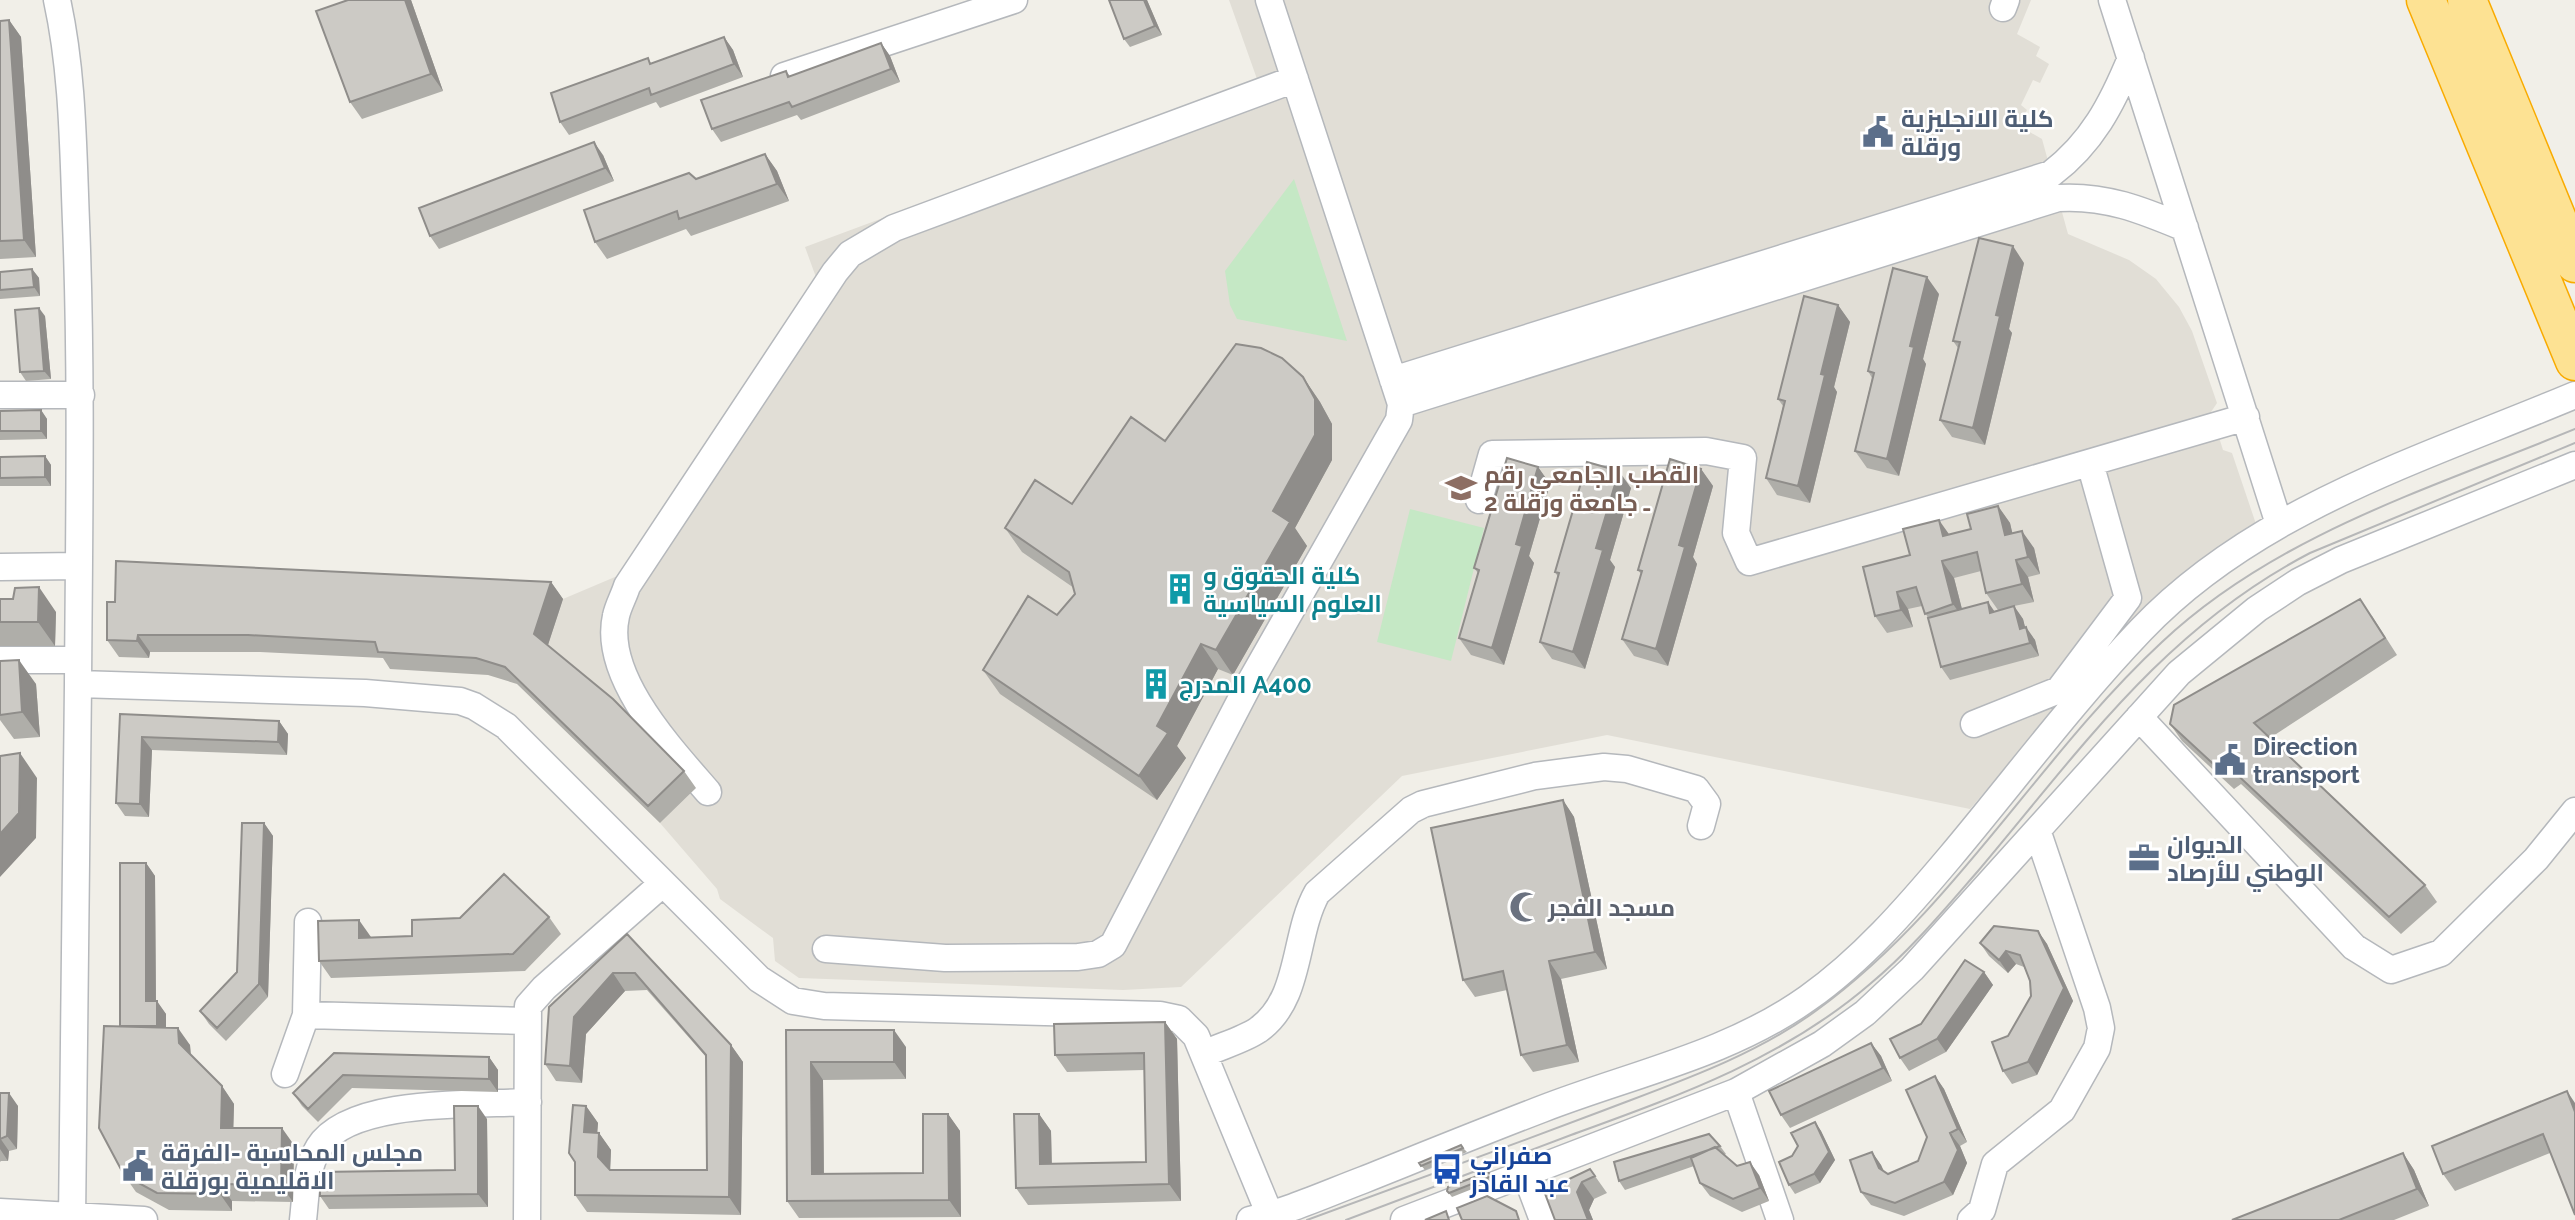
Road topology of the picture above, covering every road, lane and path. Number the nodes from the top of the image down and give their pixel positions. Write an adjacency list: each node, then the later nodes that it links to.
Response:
1 (57, 0): 15 (street)
2 (1014, 0): 8 (street)
3 (1269, 0): 9 (street)
4 (2112, 0): 7 (street)
5 (2426, 0): 12 (highway)
6 (2467, 0): 11 (highway)
7 (2131, 58): 10 (street); 13 (street)
8 (784, 76)
9 (1295, 79): 13 (street); 28 (street)
10 (2185, 228): 13 (street); 17 (street)
11 (2575, 263)
12 (2575, 361)
13 (1397, 392): 34 (street)
14 (0, 395): 15 (street)
15 (81, 395): 22 (street)
16 (2575, 395): 21 (street)
17 (2246, 417): 18 (street); 21 (street)
18 (2090, 463): 20 (street); 27 (street)
19 (2575, 465): 26 (street)
20 (1479, 500)
21 (2279, 524): 44 (street)
22 (78, 566): 23 (street); 25 (street)
23 (0, 567)
24 (0, 660): 25 (street)
25 (78, 672): 32 (street); 43 (street)
26 (2139, 717): 29 (street); 31 (street)
27 (1974, 724)
28 (708, 792)
29 (2575, 811)
30 (1701, 826): 37 (street)
31 (2038, 833): 39 (street); 51 (street)
32 (662, 884): 36 (street); 37 (street)
33 (308, 922): 35 (street)
34 (826, 949)
35 (306, 1015): 36 (street); 38 (street)
36 (527, 1021): 40 (street)
37 (1204, 1054): 44 (street)
38 (285, 1074)
39 (1736, 1092): 41 (street); 50 (street)
40 (528, 1102): 46 (street); 47 (street)
41 (1526, 1175): 48 (street); 49 (street)
42 (0, 1212): 43 (street)
43 (72, 1218): 45 (street)
44 (1264, 1218)
45 (144, 1220)
46 (303, 1220)
47 (527, 1220)
48 (1404, 1220)
49 (1543, 1220)
50 (1780, 1220)
51 (1971, 1220)

